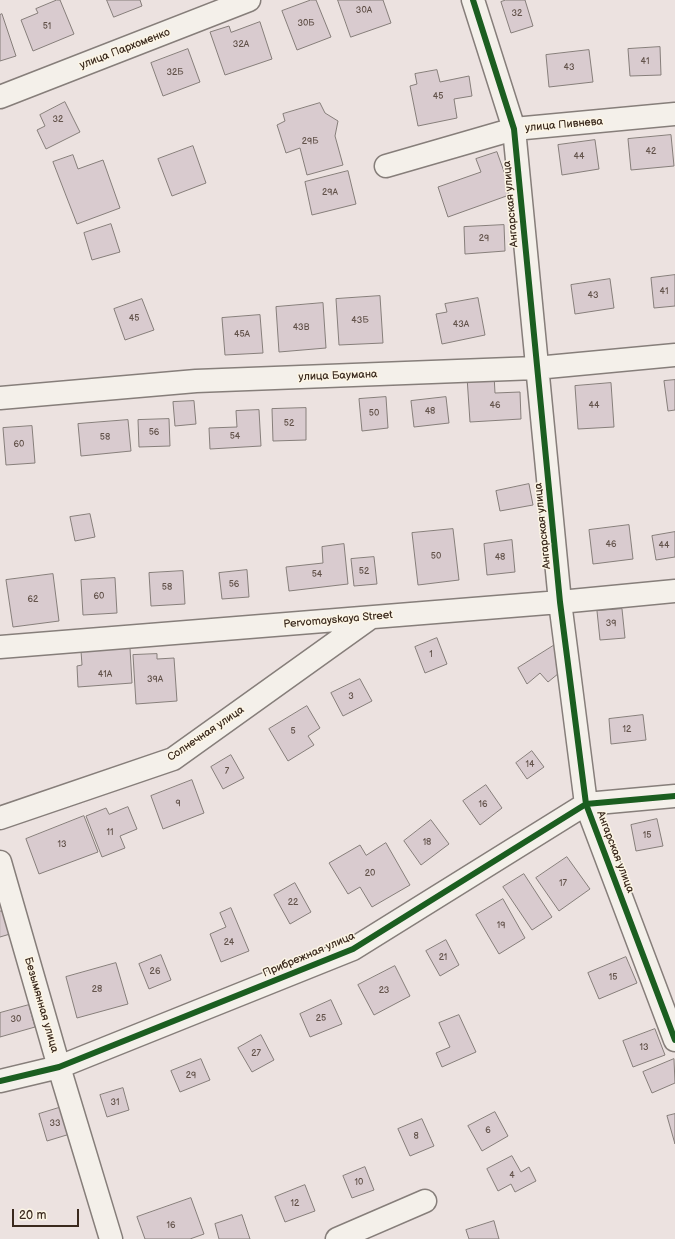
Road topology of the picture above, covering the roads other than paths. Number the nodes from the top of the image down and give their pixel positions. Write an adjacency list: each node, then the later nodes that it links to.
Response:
1 (249, 0): 3 (street, улица Пархоменко)
2 (473, 0): 5 (street, Ангарская улица)
3 (0, 97)
4 (675, 114): 5 (street, улица Пивнева)
5 (514, 129): 6 (street, улица Пивнева); 8 (street, Ангарская улица)
6 (386, 166)
7 (675, 355): 8 (street, улица Баумана)
8 (536, 368): 9 (street, улица Баумана); 11 (street, Ангарская улица)
9 (0, 398)
10 (675, 591): 11 (street, Pervomayskaya Street)
11 (560, 602): 12 (street, Pervomayskaya Street); 15 (street, Ангарская улица)
12 (370, 618): 13 (street, Pervomayskaya Street); 16 (street, Солнечная улица)
13 (0, 647)
14 (675, 796): 15 (street, Прибрежная улица)
15 (586, 804): 18 (street, Ангарская улица); 19 (street, Прибрежная улица)
16 (0, 818)
17 (0, 862): 19 (street, Безымянная улица)
18 (675, 1040)
19 (58, 1067): 20 (street, Прибрежная улица); 22 (street, Безымянная улица)
20 (0, 1081)
21 (425, 1201): 23 (street)
22 (111, 1239)
23 (337, 1239)

